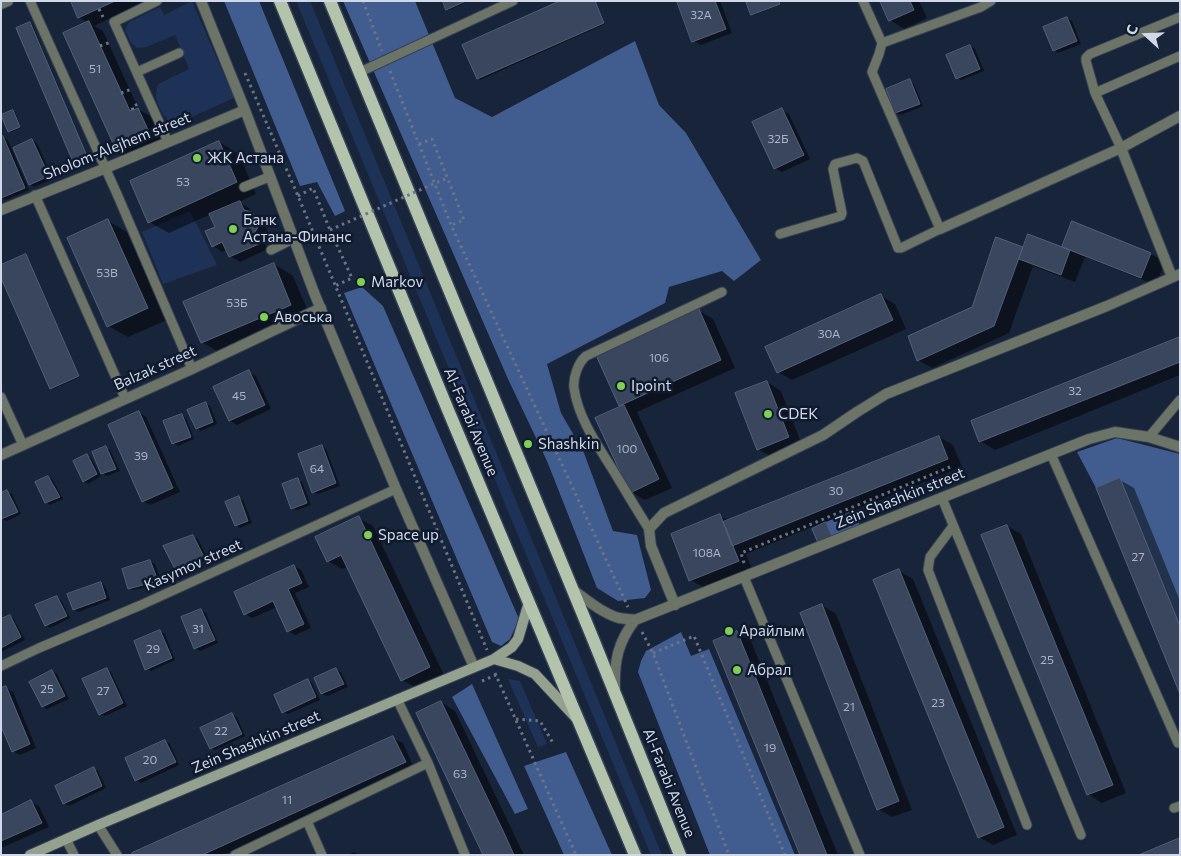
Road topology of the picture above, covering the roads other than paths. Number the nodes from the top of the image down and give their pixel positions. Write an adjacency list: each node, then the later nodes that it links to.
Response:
1 (8, 1): 10 (street)
2 (30, 1): 22 (lane)
3 (157, 1): 15 (lane)
4 (201, 1): 18 (street)
5 (280, 1): 49 (main road, Al-Farabi Avenue)
6 (330, 1): 16 (main road, Al-Farabi Avenue)
7 (513, 1): 16 (lane)
8 (863, 1): 12 (lane)
9 (992, 1): 12 (lane)
10 (1, 4)
11 (1180, 17): 17 (lane)
12 (882, 43): 27 (lane)
13 (179, 53): 15 (lane)
14 (1180, 56): 17 (lane)
15 (137, 72): 20 (lane)
16 (360, 72): 48 (main road, Al-Farabi Avenue)
17 (1094, 93): 21 (lane)
18 (245, 110): 20 (street, Sholom-Alejhem street); 23 (street)
19 (1180, 116): 21 (street)
20 (168, 142): 22 (street, Sholom-Alejhem street)
21 (1122, 148): 27 (street); 31 (street)
22 (106, 168): 25 (street, Sholom-Alejhem street); 34 (lane)
23 (269, 176): 24 (lane); 29 (street)
24 (244, 187)
25 (36, 195): 26 (street, Sholom-Alejhem street); 36 (lane)
26 (1, 210)
27 (940, 229): 28 (lane)
28 (780, 234)
29 (293, 239): 30 (lane); 33 (street)
30 (271, 250)
31 (1176, 275): 46 (street)
32 (722, 292): 46 (lane)
33 (321, 308): 34 (street, Balzak street); 43 (street)
34 (192, 369): 36 (street, Balzak street)
35 (1, 397): 39 (lane)
36 (125, 398): 39 (street, Balzak street)
37 (1180, 400): 38 (lane)
38 (1149, 437): 40 (street, Zein Shashkin street); 41 (street, Zein Shashkin street)
39 (23, 445): 42 (street, Balzak street)
40 (1180, 447)
41 (1051, 454): 44 (street, Zein Shashkin street); 58 (lane)
42 (1, 455)
43 (396, 489): 53 (lane, Kasymov street); 54 (street)
44 (942, 498): 45 (lane); 47 (street, Zein Shashkin street)
45 (953, 526): 62 (lane); 63 (lane)
46 (649, 529): 50 (street)
47 (746, 576): 50 (street, Zein Shashkin street); 73 (lane)
48 (573, 590): 51 (street); 55 (main road, Al-Farabi Avenue)
49 (529, 602): 52 (street, Zein Shashkin street); 57 (main road, Al-Farabi Avenue)
50 (675, 605): 51 (street, Zein Shashkin street)
51 (633, 617): 55 (street)
52 (491, 656): 54 (street, Zein Shashkin street); 57 (street)
53 (1, 666)
54 (474, 667): 56 (street, Zein Shashkin street)
55 (615, 693): 72 (main road, Al-Farabi Avenue)
56 (397, 699): 59 (lane); 61 (street, Zein Shashkin street)
57 (578, 720): 71 (main road, Al-Farabi Avenue)
58 (1178, 743)
59 (428, 762): 60 (lane); 70 (lane)
60 (307, 821): 68 (lane); 69 (lane)
61 (98, 825): 64 (street, Zein Shashkin street); 67 (lane)
62 (1026, 825)
63 (1081, 835)
64 (66, 839): 65 (street, Zein Shashkin street); 66 (lane)
65 (30, 855)
66 (74, 855)
67 (118, 855)
68 (236, 855)
69 (322, 855)
70 (465, 855)
71 (635, 855)
72 (680, 855)
73 (860, 855)

